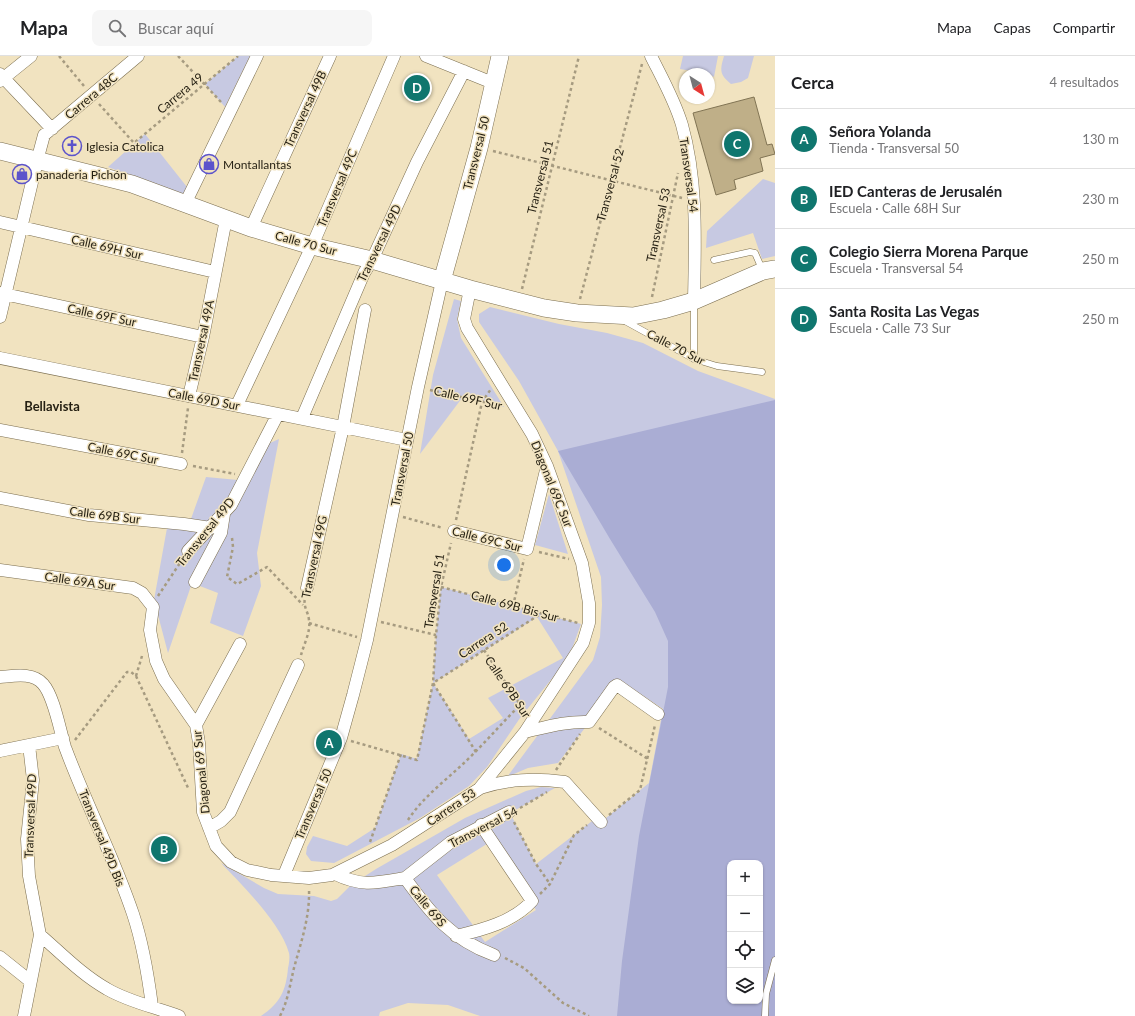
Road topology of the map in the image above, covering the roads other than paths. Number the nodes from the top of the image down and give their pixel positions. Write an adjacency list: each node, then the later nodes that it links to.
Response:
1 (30, 56): 10 (street)
2 (138, 56): 12 (street, Carrera 48C)
3 (257, 56): 15 (street)
4 (330, 56): 19 (street, Transversal 49B)
5 (394, 56): 20 (street, Transversal 49C)
6 (426, 56): 9 (street)
7 (500, 56): 11 (street, Transversal 50)
8 (646, 60): 28 (street, Transversal 54)
9 (464, 71): 11 (street); 21 (street, Transversal 49D)
10 (1, 78): 12 (street)
11 (493, 82): 25 (street, Transversal 50)
12 (48, 132): 14 (street)
13 (0, 151): 14 (street, Calle 70 Sur)
14 (37, 160): 15 (street, Calle 70 Sur); 18 (street)
15 (185, 204): 16 (street, Calle 70 Sur)
16 (226, 219): 19 (street, Calle 70 Sur); 24 (street, Transversal 49A)
17 (0, 222): 18 (street, Calle 69H Sur)
18 (21, 227): 24 (street, Calle 69H Sur); 27 (street)
19 (251, 228): 20 (street, Calle 70 Sur)
20 (312, 246): 21 (street, Calle 70 Sur); 37 (street, Transversal 49C)
21 (372, 260): 25 (street, Calle 70 Sur); 39 (street, Transversal 49D)
22 (714, 260): 23 (lane)
23 (769, 270): 28 (street, Calle 70 Sur)
24 (215, 272): 32 (street, Transversal 49A)
25 (442, 281): 26 (street, Calle 70 Sur); 42 (street, Transversal 50)
26 (470, 289): 30 (street, Calle 70 Sur); 44 (street, Diagonal 69C Sur)
27 (3, 293): 31 (street); 32 (street, Calle 69F Sur)
28 (694, 300): 30 (street, Calle 70 Sur); 34 (lane)
29 (365, 310): 40 (street, Transversal 49G)
30 (617, 316): 34 (lane, Calle 70 Sur)
31 (0, 317)
32 (203, 337): 36 (street, Transversal 49A)
33 (0, 358): 36 (street, Calle 69D Sur)
34 (694, 359): 35 (lane, Calle 70 Sur)
35 (762, 372)
36 (189, 396): 37 (street, Calle 69D Sur)
37 (237, 405): 38 (street, Calle 69D Sur)
38 (278, 414): 39 (street, Calle 69D Sur); 46 (street, Transversal 49D)
39 (302, 418): 40 (street, Calle 69D Sur)
40 (343, 426): 42 (street, Calle 69D Sur); 52 (street, Transversal 49G)
41 (0, 430): 43 (street, Calle 69C Sur)
42 (408, 440): 70 (street, Transversal 50)
43 (181, 464)
44 (547, 466): 48 (street, Calle 69C Sur); 54 (street, Diagonal 69C Sur)
45 (0, 498): 47 (street, Calle 69B Sur)
46 (224, 513): 47 (street, Transversal 49D); 51 (street)
47 (211, 528): 49 (street, Transversal 49D)
48 (454, 531)
49 (188, 551)
50 (0, 570): 53 (street, Calle 69A Sur)
51 (195, 582)
52 (307, 588)
53 (153, 607): 59 (street, Diagonal 69 Sur)
54 (589, 623): 60 (street, Carrera 53)
55 (240, 644): 59 (street)
56 (298, 665): 68 (street)
57 (0, 677): 61 (street, Transversal 49D Bis)
58 (658, 714): 60 (street)
59 (196, 724): 68 (street, Diagonal 69 Sur)
60 (529, 727): 64 (street, Carrera 53)
61 (64, 743): 62 (street); 78 (street, Transversal 49D Bis)
62 (29, 746): 63 (street); 72 (street, Transversal 49D)
63 (0, 751)
64 (479, 789): 66 (street); 69 (street, Carrera 53)
65 (509, 812): 67 (street, Transversal 54)
66 (599, 820)
67 (481, 825): 71 (street, Transversal 54); 73 (street)
68 (209, 828): 70 (street, Diagonal 69 Sur)
69 (335, 874): 70 (street, Carrera 53); 71 (street, Calle 69S)
70 (284, 875)
71 (405, 878): 73 (street, Calle 69S)
72 (40, 935): 77 (street); 78 (street)
73 (456, 936): 74 (street, Calle 69S)
74 (494, 955)
75 (0, 957): 77 (street)
76 (775, 960): 81 (lane)
77 (30, 981): 79 (street)
78 (152, 1006): 80 (street)
79 (24, 1016)
80 (179, 1016)
81 (765, 1016)

